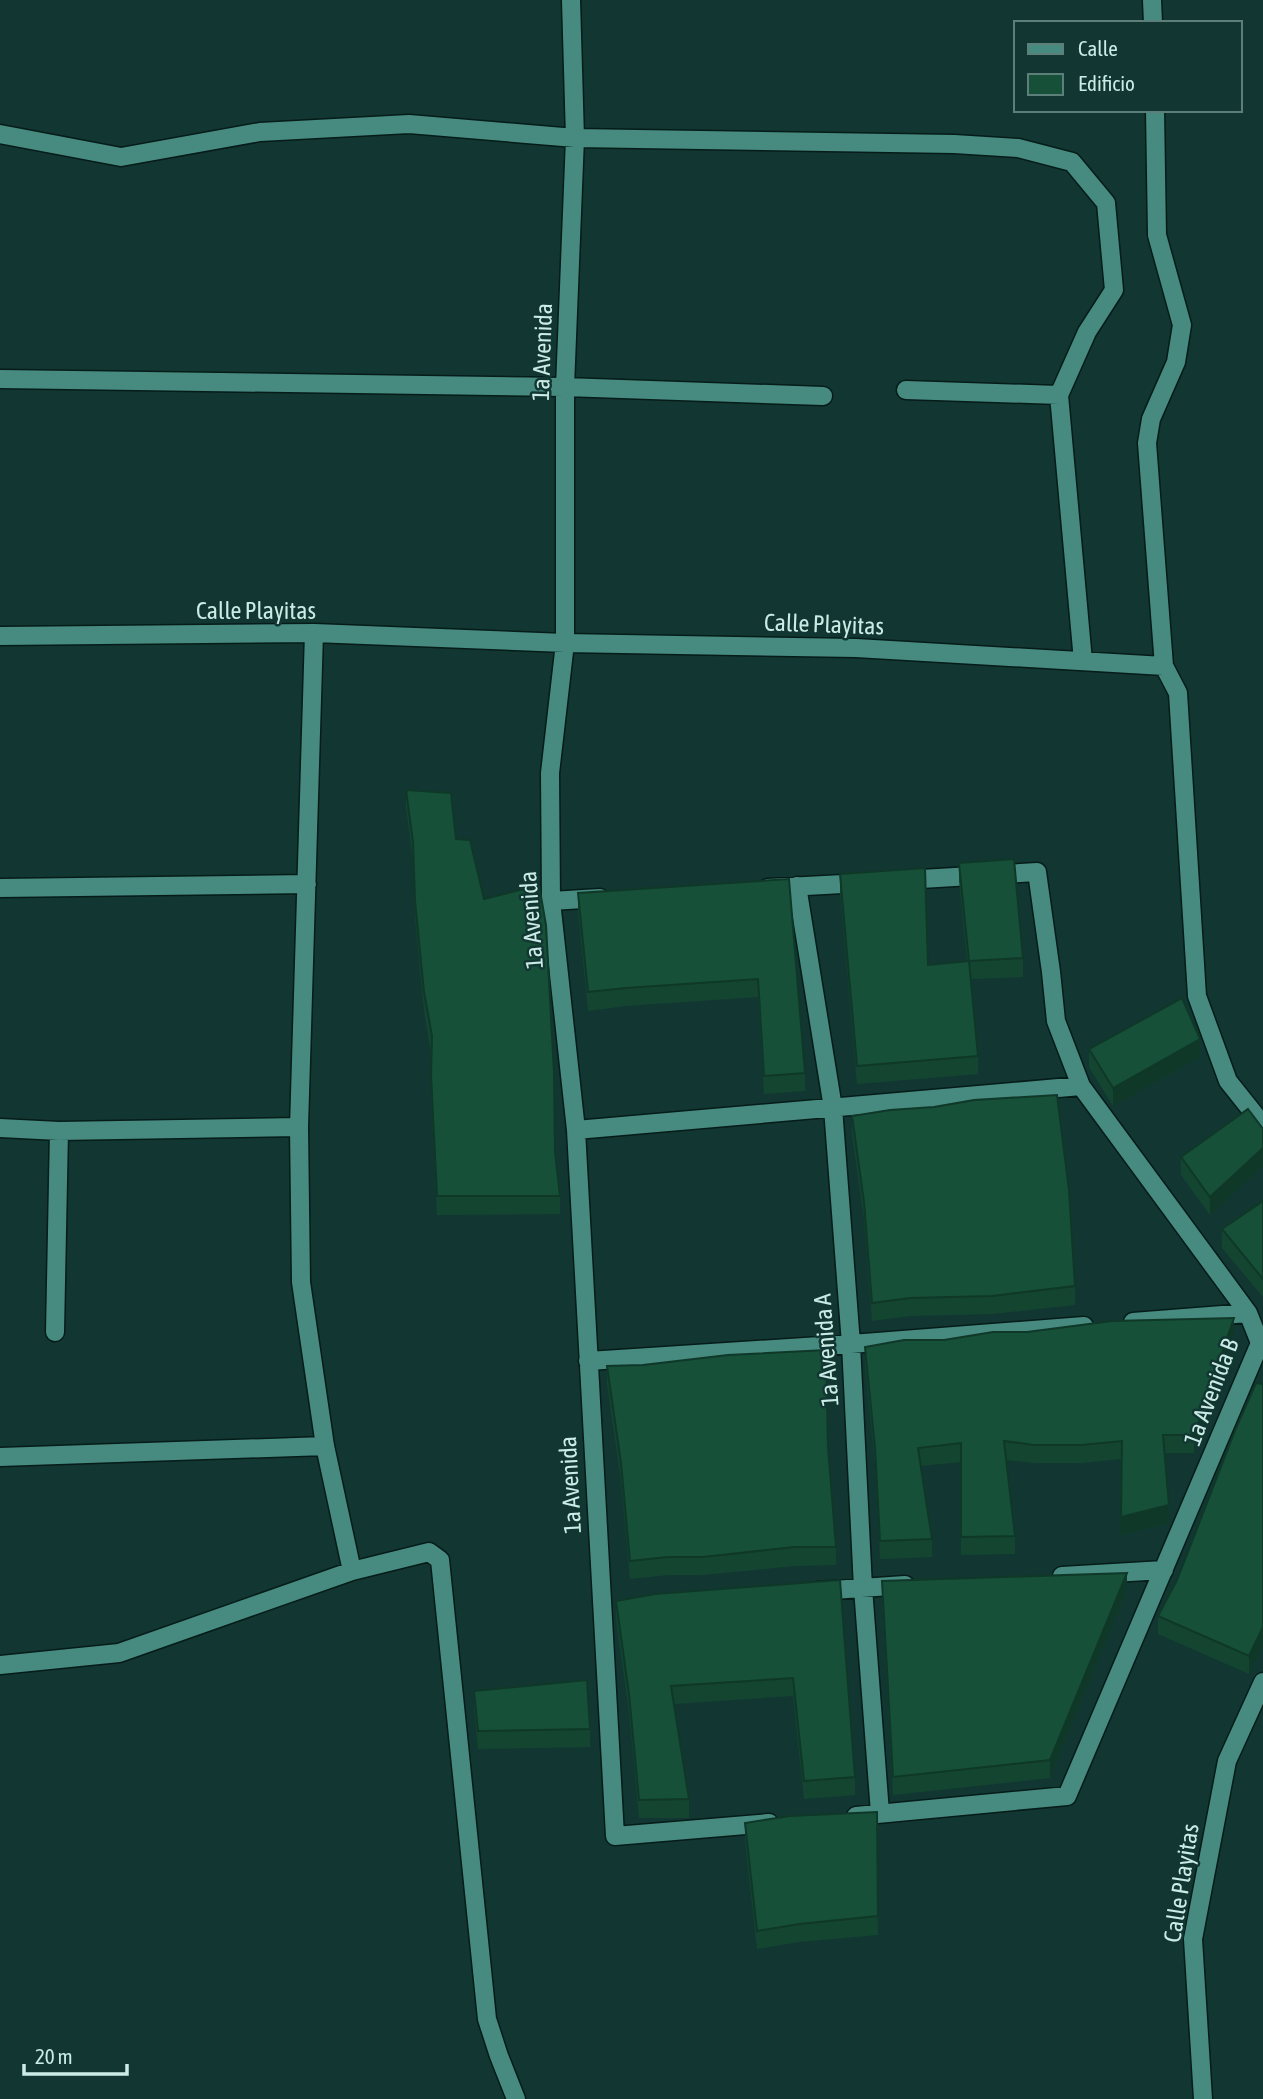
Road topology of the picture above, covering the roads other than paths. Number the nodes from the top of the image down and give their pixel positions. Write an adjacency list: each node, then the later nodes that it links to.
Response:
1 (571, 0): 6 (street, 1a Avenida)
2 (1152, 0): 3 (street)
3 (1153, 21)
4 (1155, 112): 16 (street)
5 (0, 134): 6 (street)
6 (575, 138): 8 (street, 1a Avenida); 11 (street)
7 (0, 379): 8 (street)
8 (565, 387): 10 (street); 14 (street, 1a Avenida)
9 (906, 390): 11 (street)
10 (823, 396)
11 (1059, 396): 15 (street)
12 (314, 633): 13 (street, Calle Playitas); 14 (street, Calle Playitas); 17 (street)
13 (0, 636)
14 (565, 643): 15 (street, Calle Playitas); 22 (street, 1a Avenida)
15 (1083, 661): 16 (street, Calle Playitas)
16 (1164, 666): 25 (street)
17 (307, 884): 19 (street); 26 (street)
18 (797, 887): 20 (street); 23 (street, 1a Avenida B); 24 (street, 1a Avenida A)
19 (0, 888)
20 (756, 889)
21 (619, 897): 22 (street)
22 (551, 901): 28 (street, 1a Avenida)
23 (1081, 1086): 24 (street); 30 (street, 1a Avenida B)
24 (833, 1108): 28 (street); 32 (street, 1a Avenida A)
25 (1263, 1125)
26 (299, 1127): 29 (street); 34 (street)
27 (0, 1128): 29 (street)
28 (576, 1130): 33 (street, 1a Avenida)
29 (59, 1131): 31 (street)
30 (1248, 1313): 32 (street); 36 (street, 1a Avenida B)
31 (55, 1332)
32 (851, 1344): 33 (street); 40 (street, 1a Avenida A)
33 (588, 1362): 46 (street, 1a Avenida)
34 (325, 1446): 35 (street); 37 (street)
35 (0, 1457)
36 (1164, 1570): 38 (street); 44 (street, 1a Avenida B)
37 (352, 1571): 42 (street); 47 (street)
38 (1041, 1577)
39 (918, 1585): 40 (street)
40 (863, 1588): 41 (street); 44 (street, 1a Avenida A)
41 (794, 1592)
42 (0, 1665)
43 (1263, 1682): 48 (street, Calle Playitas)
44 (880, 1814): 45 (street)
45 (838, 1817)
46 (783, 1822)
47 (516, 2099)
48 (1203, 2099)

